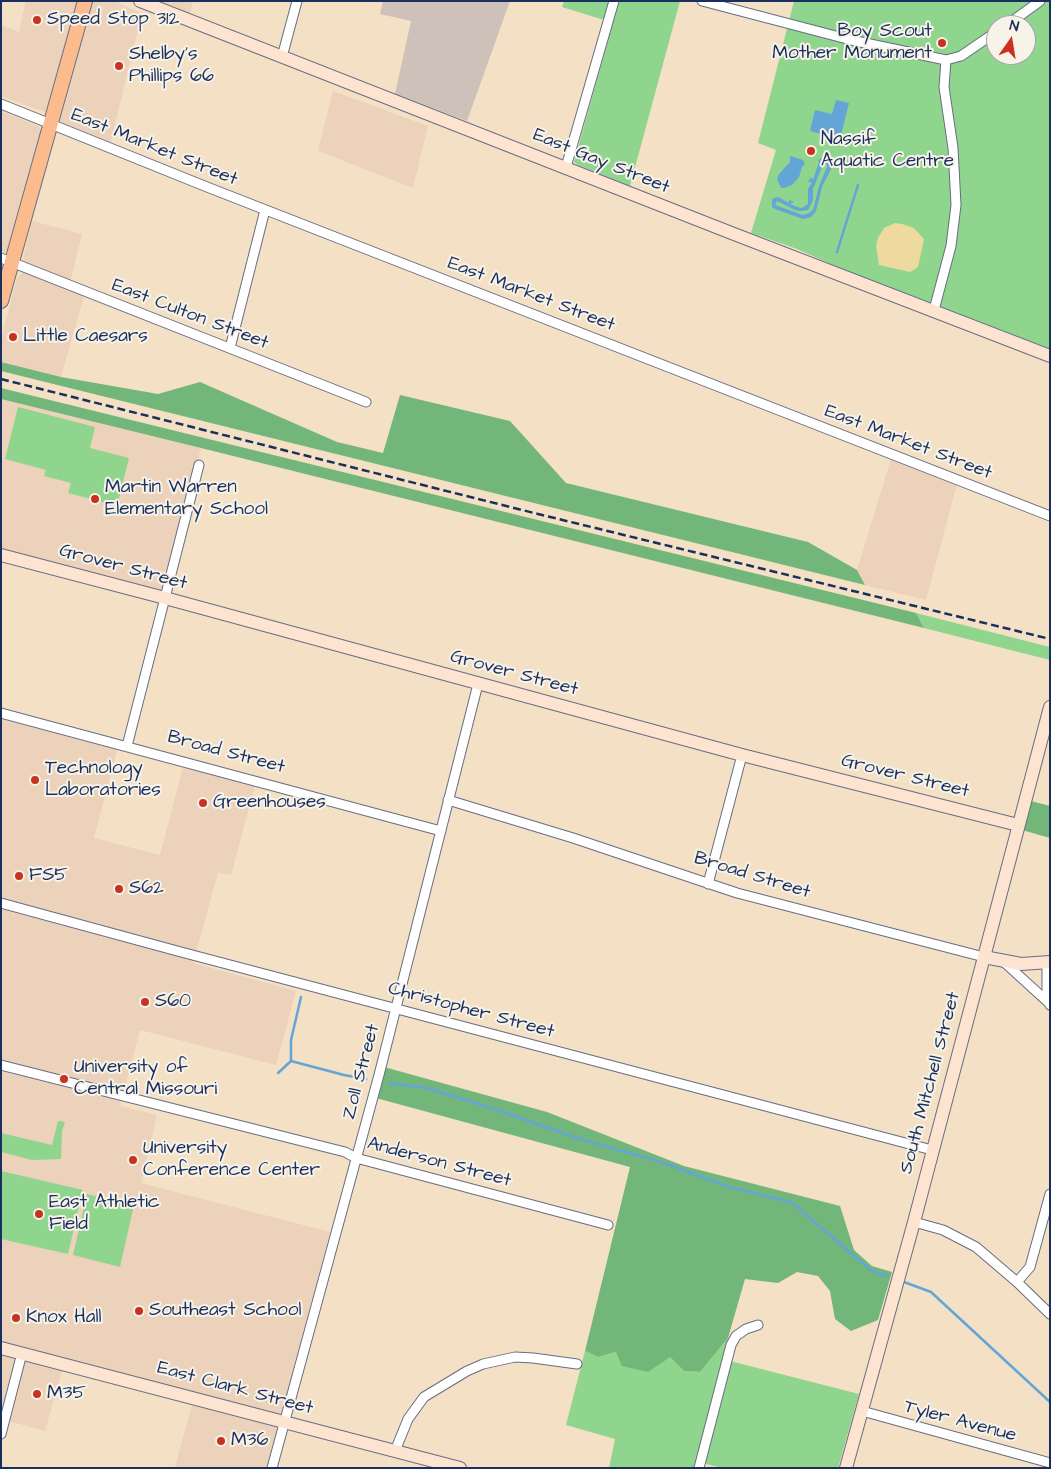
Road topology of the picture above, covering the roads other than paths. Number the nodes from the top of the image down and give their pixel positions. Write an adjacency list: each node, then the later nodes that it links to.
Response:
1 (85, 1): 12 (main road)
2 (140, 1): 9 (street, East Gay Street)
3 (297, 1): 9 (street)
4 (614, 1): 13 (street)
5 (702, 1): 10 (street)
6 (1040, 1): 7 (street)
7 (1021, 15)
8 (986, 39): 10 (street)
9 (282, 56): 13 (street, East Gay Street)
10 (946, 60): 17 (street)
11 (1, 104): 12 (street, East Market Street)
12 (51, 124): 14 (street, East Market Street); 15 (main road)
13 (566, 167): 17 (street, East Gay Street)
14 (265, 210): 18 (street); 22 (street, East Market Street)
15 (7, 260): 16 (main road); 18 (street, East Culton Street)
16 (1, 301)
17 (934, 310): 19 (street, East Gay Street)
18 (230, 348): 20 (street, East Culton Street)
19 (1050, 356)
20 (366, 402)
21 (199, 465): 24 (street)
22 (1050, 516)
23 (1, 555): 24 (street, Grover Street)
24 (165, 598): 25 (street, Grover Street); 29 (street)
25 (478, 684): 30 (street, Grover Street); 31 (street, Zoll Street)
26 (1050, 707): 28 (street, South Mitchell Street)
27 (1, 713): 29 (street, Broad Street)
28 (1047, 730): 32 (street, South Mitchell Street)
29 (127, 746): 33 (street, Broad Street)
30 (742, 755): 32 (street, Grover Street); 34 (street)
31 (448, 800): 33 (street, Zoll Street); 34 (street, Broad Street)
32 (1018, 825): 36 (street, South Mitchell Street)
33 (441, 831): 40 (street, Zoll Street)
34 (708, 884): 36 (street, Broad Street)
35 (1, 903): 40 (street, Christopher Street)
36 (984, 957): 37 (street, Broad Street); 42 (street, South Mitchell Street)
37 (1004, 962): 38 (street, Broad Street); 39 (street)
38 (1048, 962): 39 (street)
39 (1050, 1005)
40 (395, 1008): 42 (street, Christopher Street); 43 (street, Zoll Street)
41 (1, 1065): 43 (street, Anderson Street)
42 (932, 1150): 45 (street, South Mitchell Street)
43 (356, 1158): 46 (street, Anderson Street); 54 (street, Zoll Street)
44 (1050, 1194): 47 (street)
45 (914, 1222): 47 (street); 53 (street, South Mitchell Street)
46 (608, 1225)
47 (1017, 1282): 48 (street)
48 (1050, 1314)
49 (758, 1325): 60 (street)
50 (1, 1348): 51 (street, East Clark Street)
51 (22, 1353): 54 (street, East Clark Street); 55 (street)
52 (577, 1364): 56 (street)
53 (862, 1412): 57 (street, Tyler Avenue); 61 (street, South Mitchell Street)
54 (284, 1422): 56 (street, East Clark Street); 58 (street, Zoll Street)
55 (1, 1434)
56 (395, 1451): 59 (street, East Clark Street)
57 (1050, 1463)
58 (272, 1468)
59 (460, 1468)
60 (699, 1468)
61 (846, 1468)

